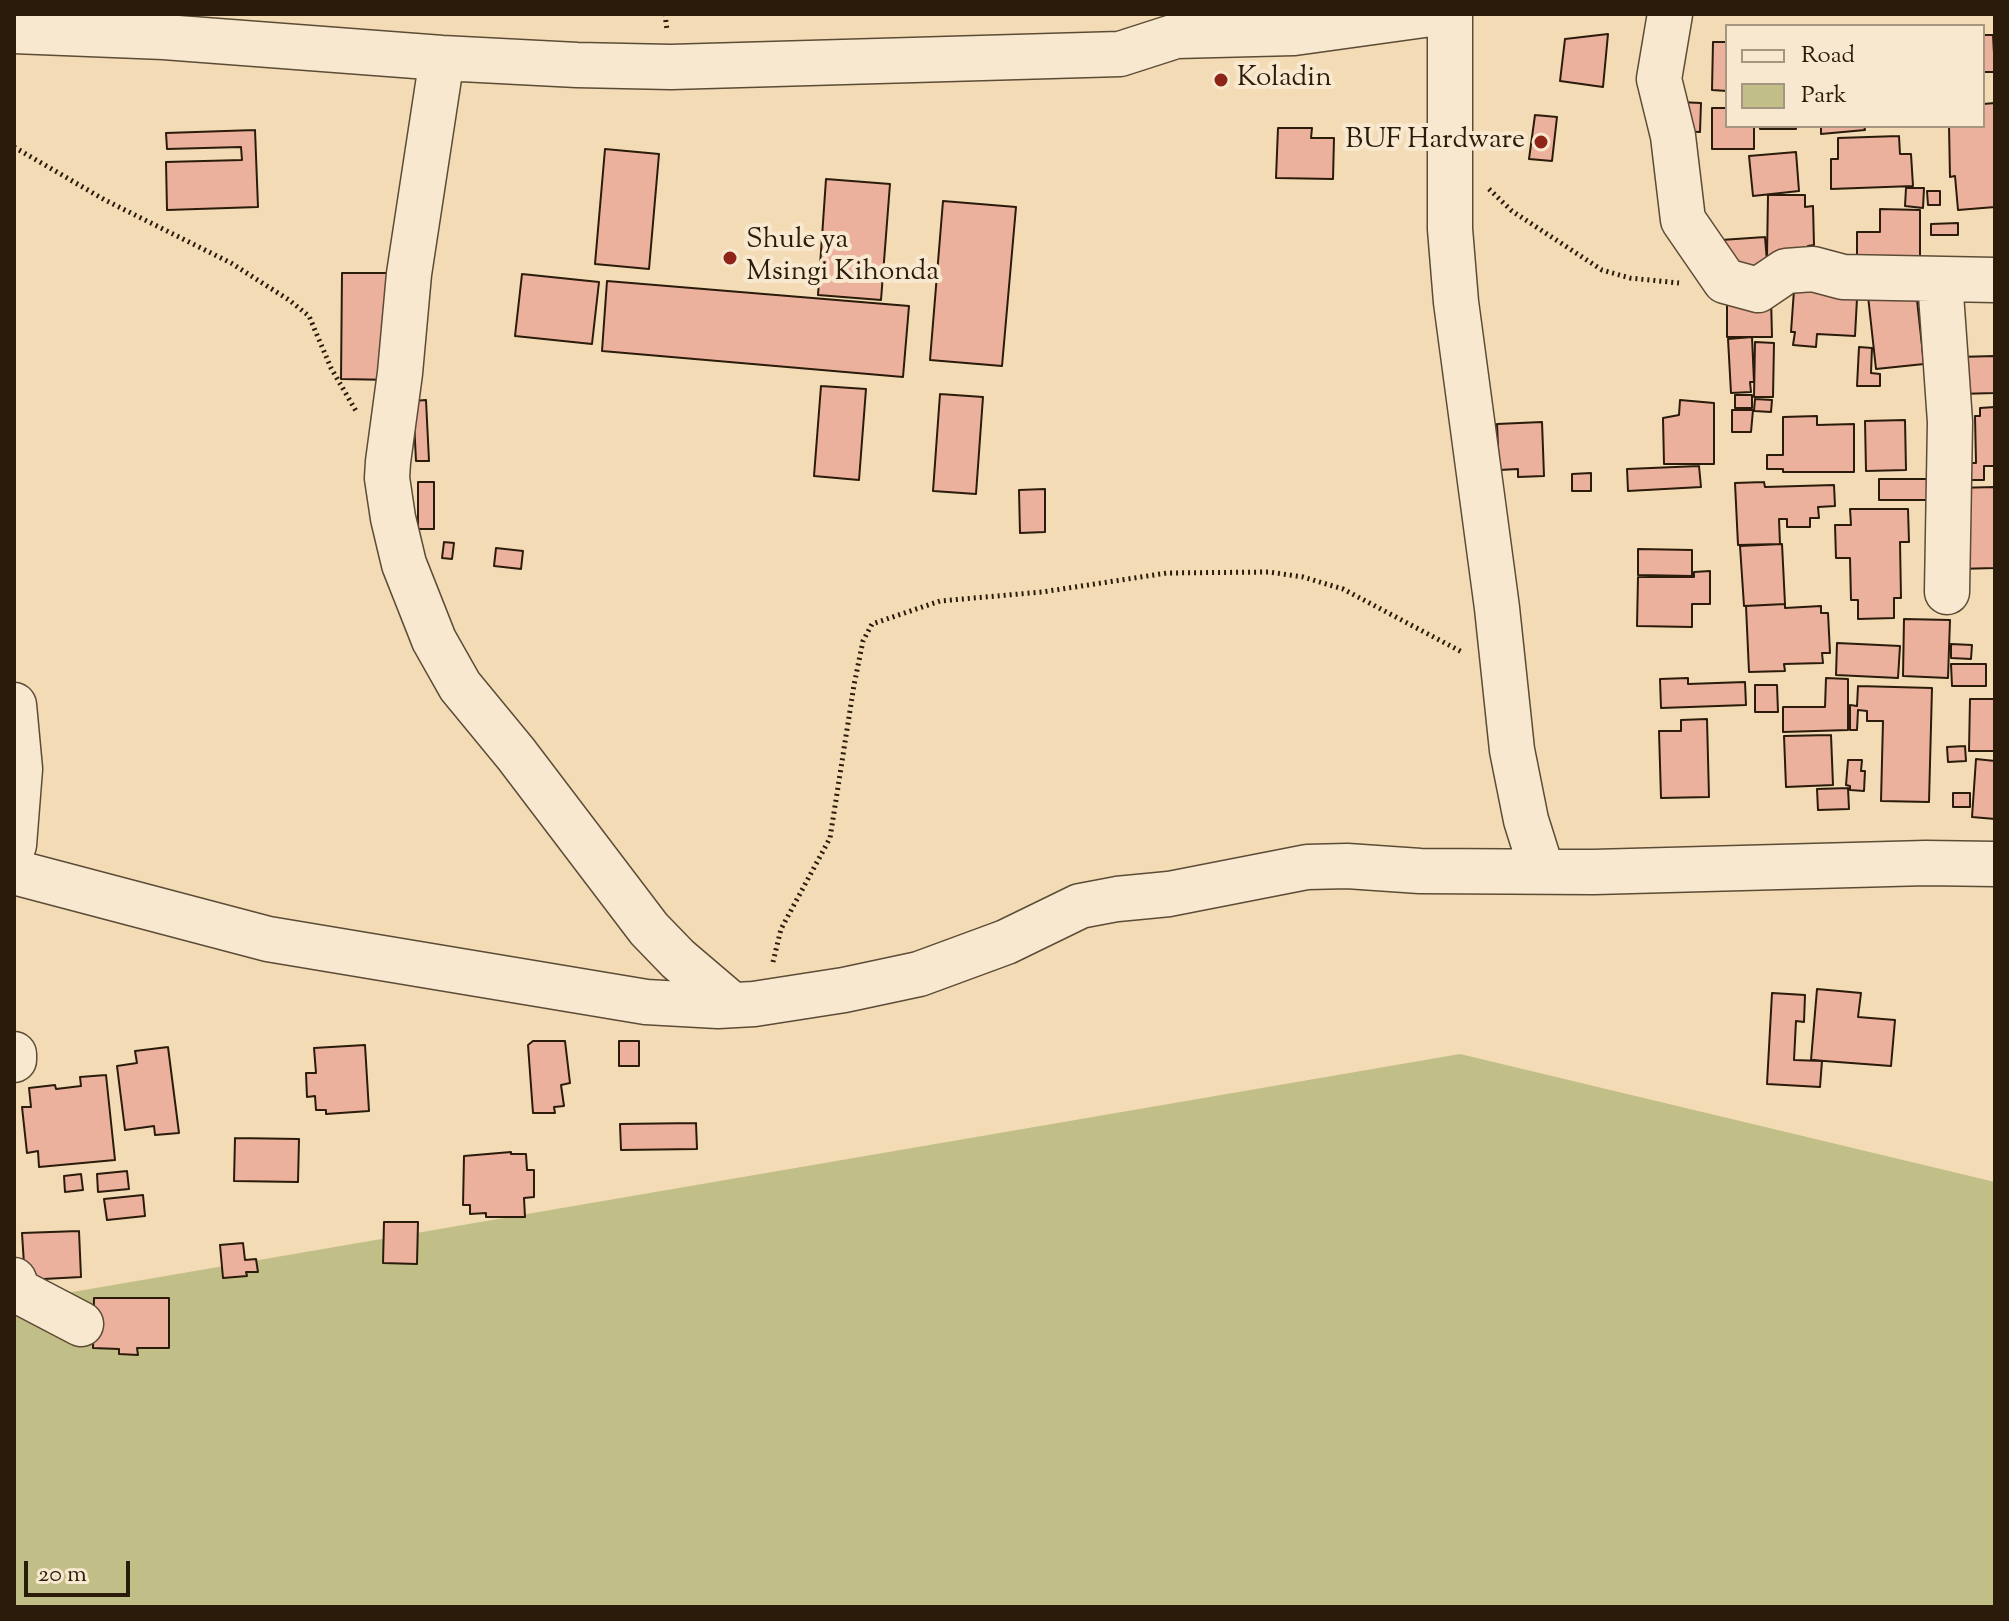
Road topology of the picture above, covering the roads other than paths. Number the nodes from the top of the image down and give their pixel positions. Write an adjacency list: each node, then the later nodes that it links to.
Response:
1 (1431, 14): 4 (street)
2 (1450, 14): 13 (street)
3 (1670, 14): 7 (street)
4 (1176, 25): 6 (street)
5 (14, 31): 6 (street)
6 (442, 58): 15 (street)
7 (1940, 280): 8 (street); 9 (street)
8 (1995, 280)
9 (1947, 592)
10 (14, 705): 11 (street)
11 (14, 845)
12 (1995, 864): 13 (street)
13 (1542, 871): 15 (street)
14 (14, 872): 15 (street)
15 (751, 1004)
16 (14, 1280): 17 (street)
17 (81, 1324)

